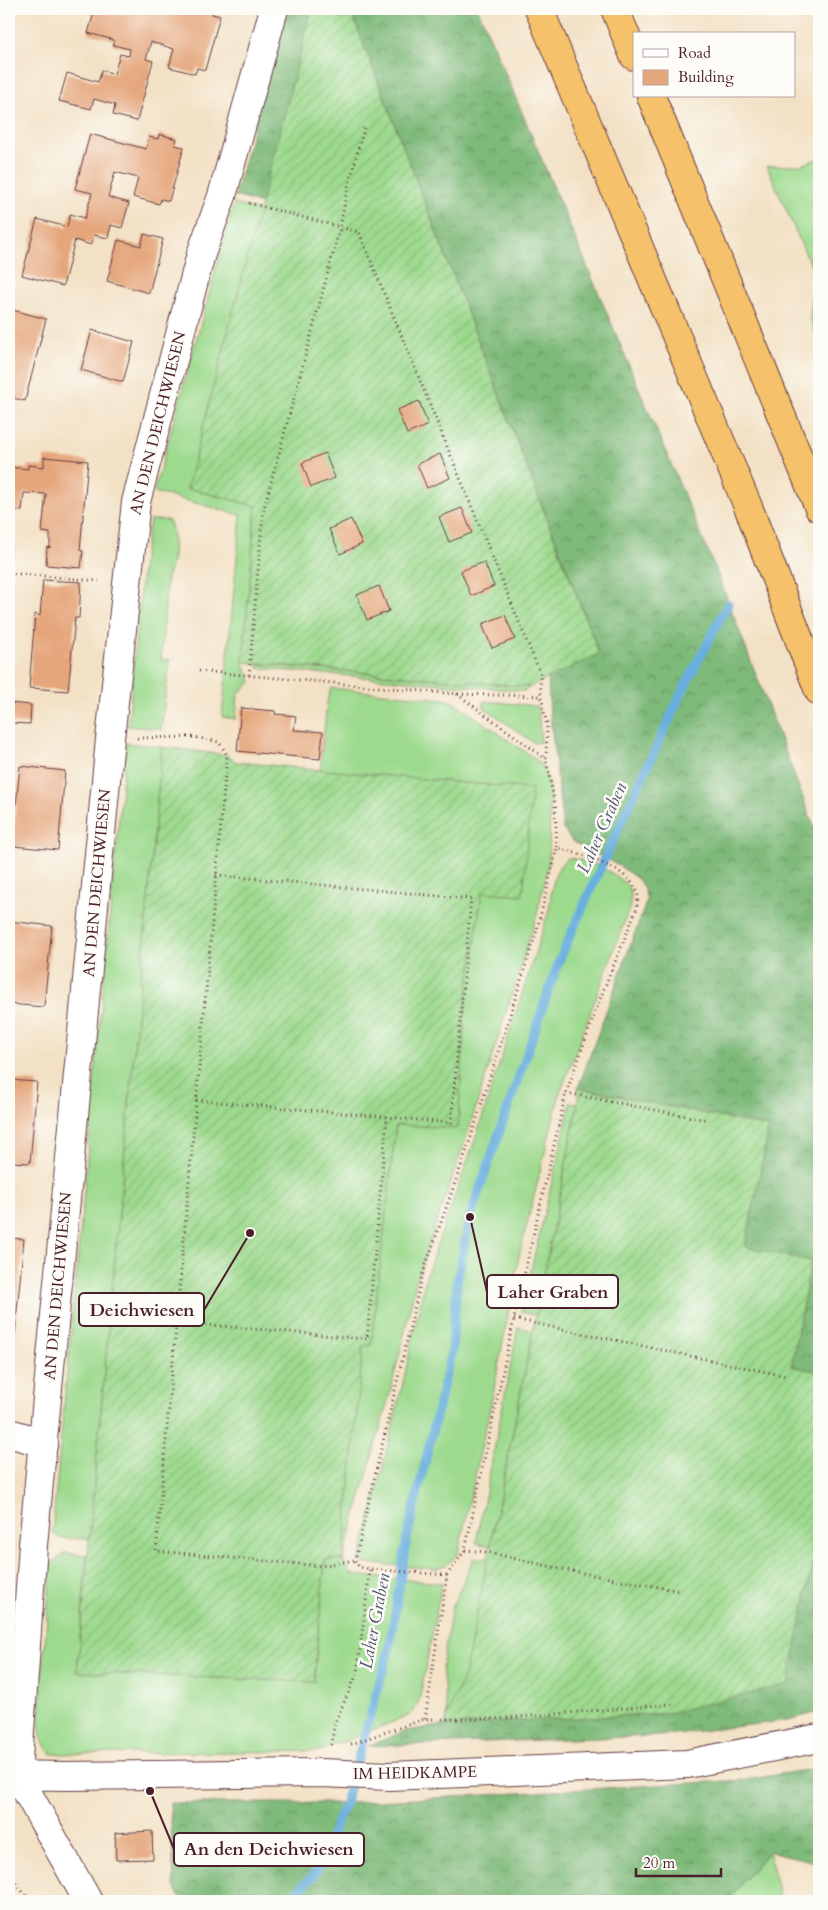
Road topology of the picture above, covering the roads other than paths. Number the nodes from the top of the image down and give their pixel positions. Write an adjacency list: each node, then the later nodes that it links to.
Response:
1 (274, 9): 9 (street, AN DEN DEICHWIESEN)
2 (539, 9): 7 (highway)
3 (615, 9): 4 (highway)
4 (633, 54)
5 (652, 98): 6 (highway)
6 (819, 508)
7 (819, 691)
8 (9, 1433): 9 (street)
9 (44, 1443): 11 (street, AN DEN DEICHWIESEN)
10 (819, 1738): 11 (street, IM HEIDKAMPE)
11 (13, 1774): 12 (street)
12 (88, 1901)

